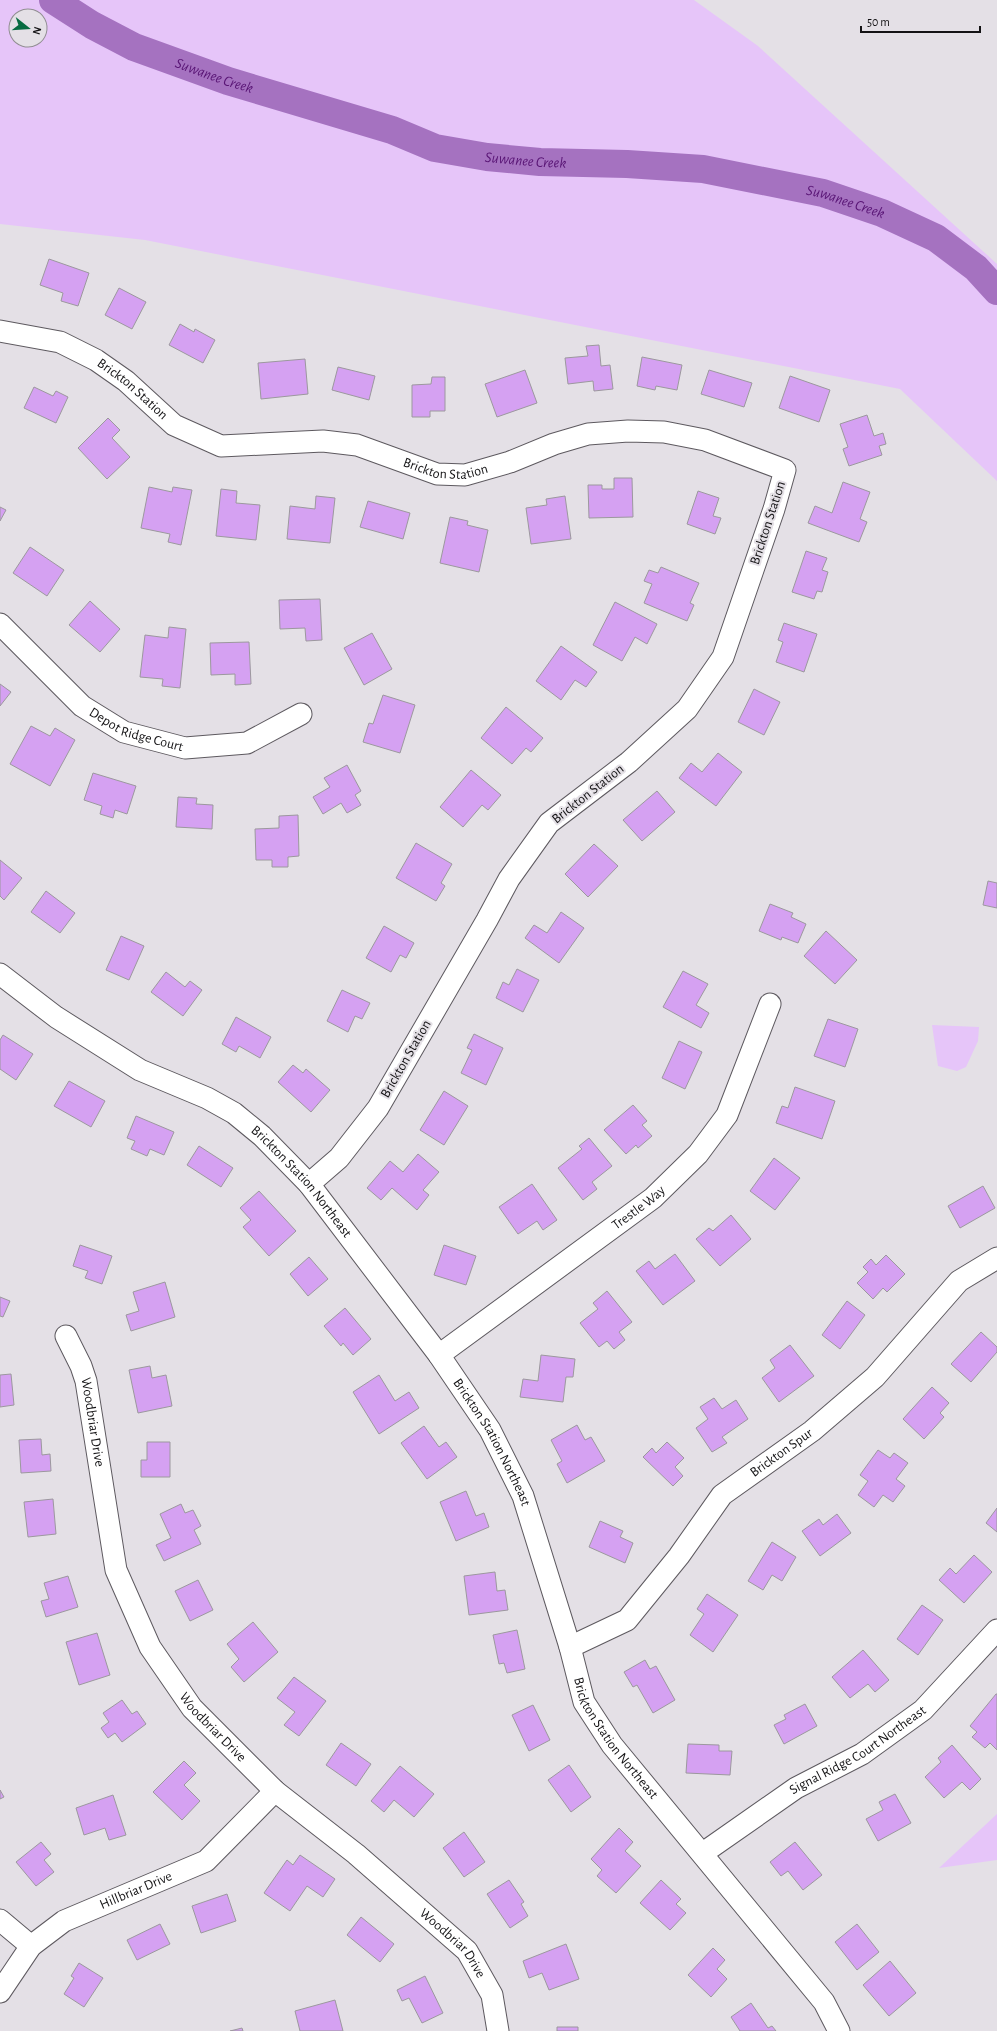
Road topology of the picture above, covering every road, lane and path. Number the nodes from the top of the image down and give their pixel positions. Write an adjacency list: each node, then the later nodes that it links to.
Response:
1 (0, 331): 6 (street, Brickton Station)
2 (0, 624): 3 (street, Depot Ridge Court)
3 (301, 714)
4 (0, 974): 6 (street, Brickton Station Northeast)
5 (770, 1004): 9 (street, Trestle Way)
6 (309, 1184): 9 (street, Brickton Station Northeast)
7 (997, 1258): 11 (street, Brickton Spur)
8 (66, 1336): 12 (street, Woodbriar Drive)
9 (439, 1355): 11 (street, Brickton Station Northeast)
10 (997, 1630): 13 (street, Signal Ridge Court Northeast)
11 (570, 1647): 13 (street, Brickton Station Northeast)
12 (275, 1791): 15 (street, Hillbriar Drive); 17 (street, Woodbriar Drive)
13 (703, 1853): 18 (street, Brickton Station Northeast)
14 (0, 1920): 15 (street)
15 (31, 1946): 16 (street, Hillbriar Drive)
16 (0, 1992)
17 (498, 2031)
18 (839, 2031)

